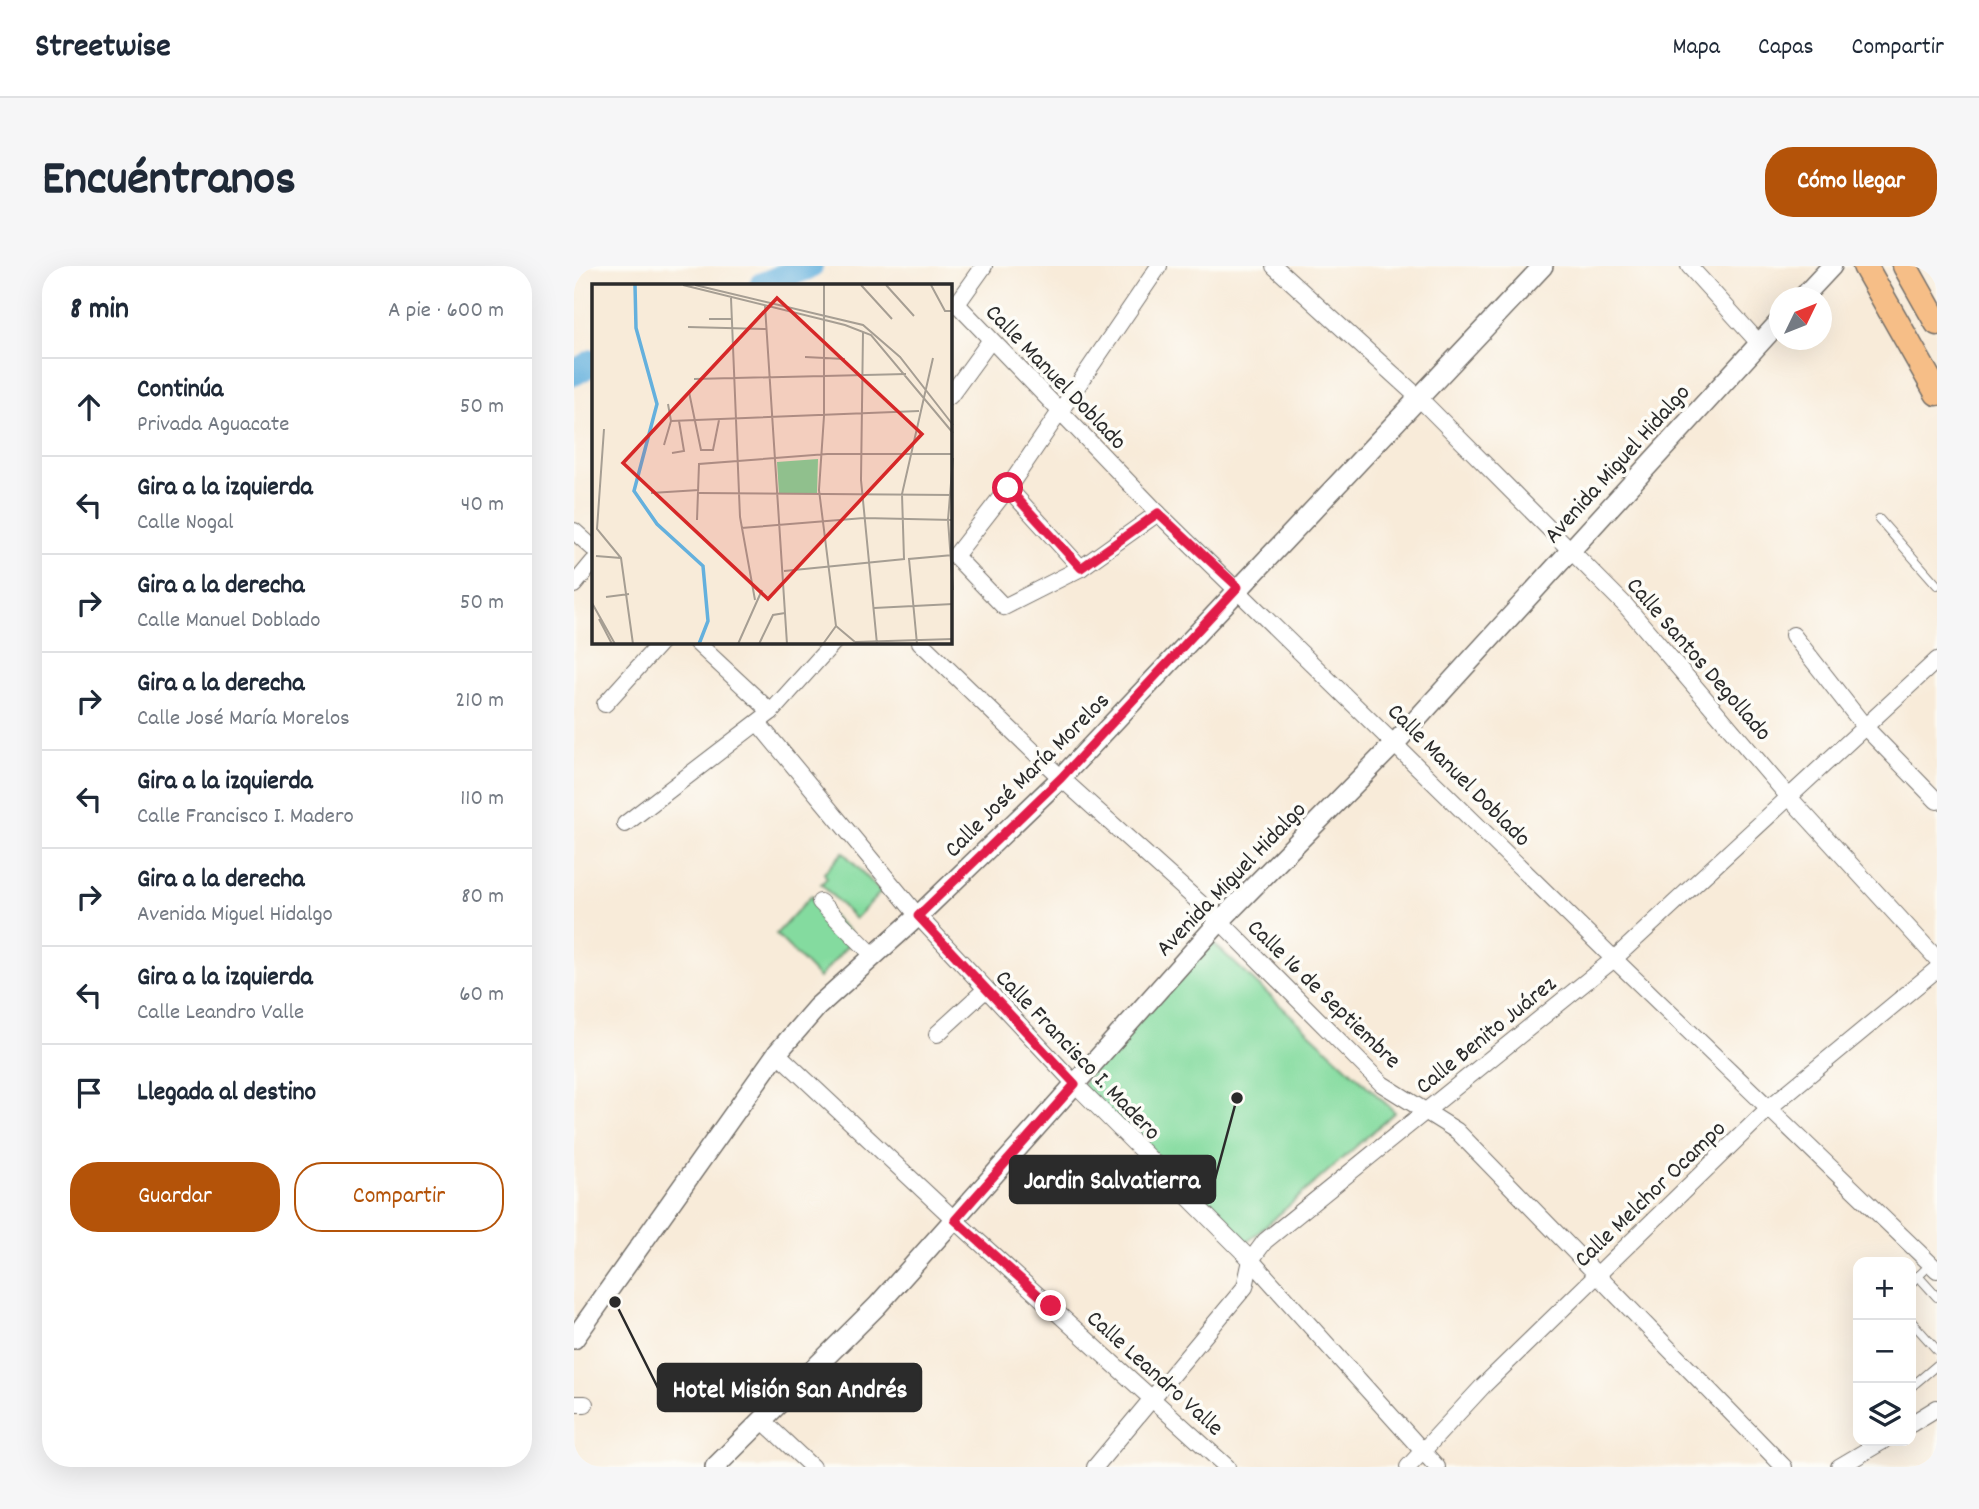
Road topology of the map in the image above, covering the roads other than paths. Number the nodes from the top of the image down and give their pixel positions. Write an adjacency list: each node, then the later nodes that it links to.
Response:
1 (984, 266): 10 (street)
2 (1159, 266): 18 (street)
3 (1274, 266): 17 (street, Calle Santos Degollado)
4 (1542, 266): 17 (street, Calle José María Morelos)
5 (1689, 266): 14 (street)
6 (1832, 266): 9 (street)
7 (1865, 266): 16 (main road)
8 (1907, 267): 11 (main road)
9 (1812, 287)
10 (953, 305): 13 (street, Calle Manuel Doblado)
11 (1937, 323)
12 (1769, 333): 14 (street, Avenida Miguel Hidalgo)
13 (990, 341): 15 (street); 18 (street, Calle Manuel Doblado)
14 (1759, 343): 24 (street, Avenida Miguel Hidalgo)
15 (952, 393)
16 (1937, 393)
17 (1418, 397): 24 (street, Calle Santos Degollado); 29 (street, Calle José María Morelos)
18 (1060, 413): 19 (street); 20 (street, Calle Manuel Doblado)
19 (1008, 488): 26 (street); 26 (street)
20 (1158, 513): 26 (street); 29 (street, Calle Manuel Doblado)
21 (1879, 519): 28 (lane)
22 (574, 531): 23 (street)
23 (592, 547)
24 (1570, 549): 40 (street, Avenida Miguel Hidalgo); 42 (street, Calle Santos Degollado)
25 (592, 563): 27 (street)
26 (1081, 568)
27 (574, 585)
28 (1937, 585)
29 (1238, 587): 40 (street, Calle Manuel Doblado); 41 (street, Calle José María Morelos)
30 (1793, 635): 39 (street)
31 (659, 644): 36 (street)
32 (698, 644): 37 (street)
33 (832, 644): 37 (street)
34 (922, 644): 41 (street, Calle 16 de Septiembre)
35 (1937, 660): 39 (street, Calle Benito Juárez)
36 (605, 705)
37 (771, 712): 38 (street)
38 (758, 723): 44 (street); 46 (street, Calle Francisco I. Madero)
39 (1865, 727): 42 (street, Calle Benito Juárez); 43 (street)
40 (1396, 742): 47 (street, Avenida Miguel Hidalgo); 50 (street, Calle Manuel Doblado)
41 (1061, 778): 46 (street, Calle José María Morelos); 47 (street, Calle 16 de Septiembre)
42 (1788, 796): 49 (street, Calle Santos Degollado); 50 (street, Calle Benito Juárez)
43 (1937, 801)
44 (625, 824)
45 (820, 902): 48 (street)
46 (918, 916): 48 (street, Calle José María Morelos); 52 (street, Calle Francisco I. Madero)
47 (1220, 921): 55 (street, Avenida Miguel Hidalgo); 57 (street, Calle 16 de Septiembre)
48 (873, 956): 54 (street, Calle José María Morelos)
49 (1937, 958)
50 (1614, 959): 56 (street, Calle Manuel Doblado); 57 (street, Calle Benito Juárez)
51 (1937, 969): 56 (street, Calle Melchor Ocampo)
52 (985, 990): 53 (street); 55 (street, Calle Francisco I. Madero)
53 (937, 1034)
54 (777, 1053): 58 (street, Calle Leandro Valle); 66 (street, Calle José María Morelos)
55 (1075, 1084): 58 (street, Avenida Miguel Hidalgo); 59 (street, Calle Francisco I. Madero)
56 (1770, 1107): 60 (street, Calle Manuel Doblado); 61 (street, Calle Melchor Ocampo)
57 (1427, 1112): 59 (street, Calle Benito Juárez); 61 (street, Calle 16 de Septiembre)
58 (955, 1220): 70 (street, Calle Leandro Valle); 72 (street, Avenida Miguel Hidalgo)
59 (1251, 1261): 70 (street, Calle Benito Juárez); 75 (street, Calle Francisco I. Madero)
60 (1934, 1267): 62 (lane)
61 (1595, 1276): 75 (street, Calle Melchor Ocampo); 82 (street, Calle 16 de Septiembre)
62 (1916, 1279)
63 (1916, 1281): 64 (lane)
64 (1937, 1297)
65 (1916, 1327): 67 (lane)
66 (574, 1339)
67 (1937, 1350)
68 (1937, 1365): 69 (lane)
69 (1916, 1383)
70 (1151, 1398): 78 (street, Calle Benito Juárez); 79 (street, Calle Leandro Valle)
71 (1937, 1408): 73 (street)
72 (761, 1420): 76 (street, Avenida Miguel Hidalgo); 77 (street)
73 (1916, 1421)
74 (1869, 1446): 83 (street)
75 (1422, 1451): 80 (street, Calle Melchor Ocampo); 81 (street, Calle Francisco I. Madero)
76 (715, 1467)
77 (812, 1467)
78 (1095, 1467)
79 (1227, 1467)
80 (1408, 1467)
81 (1437, 1467)
82 (1784, 1467)
83 (1839, 1467)

